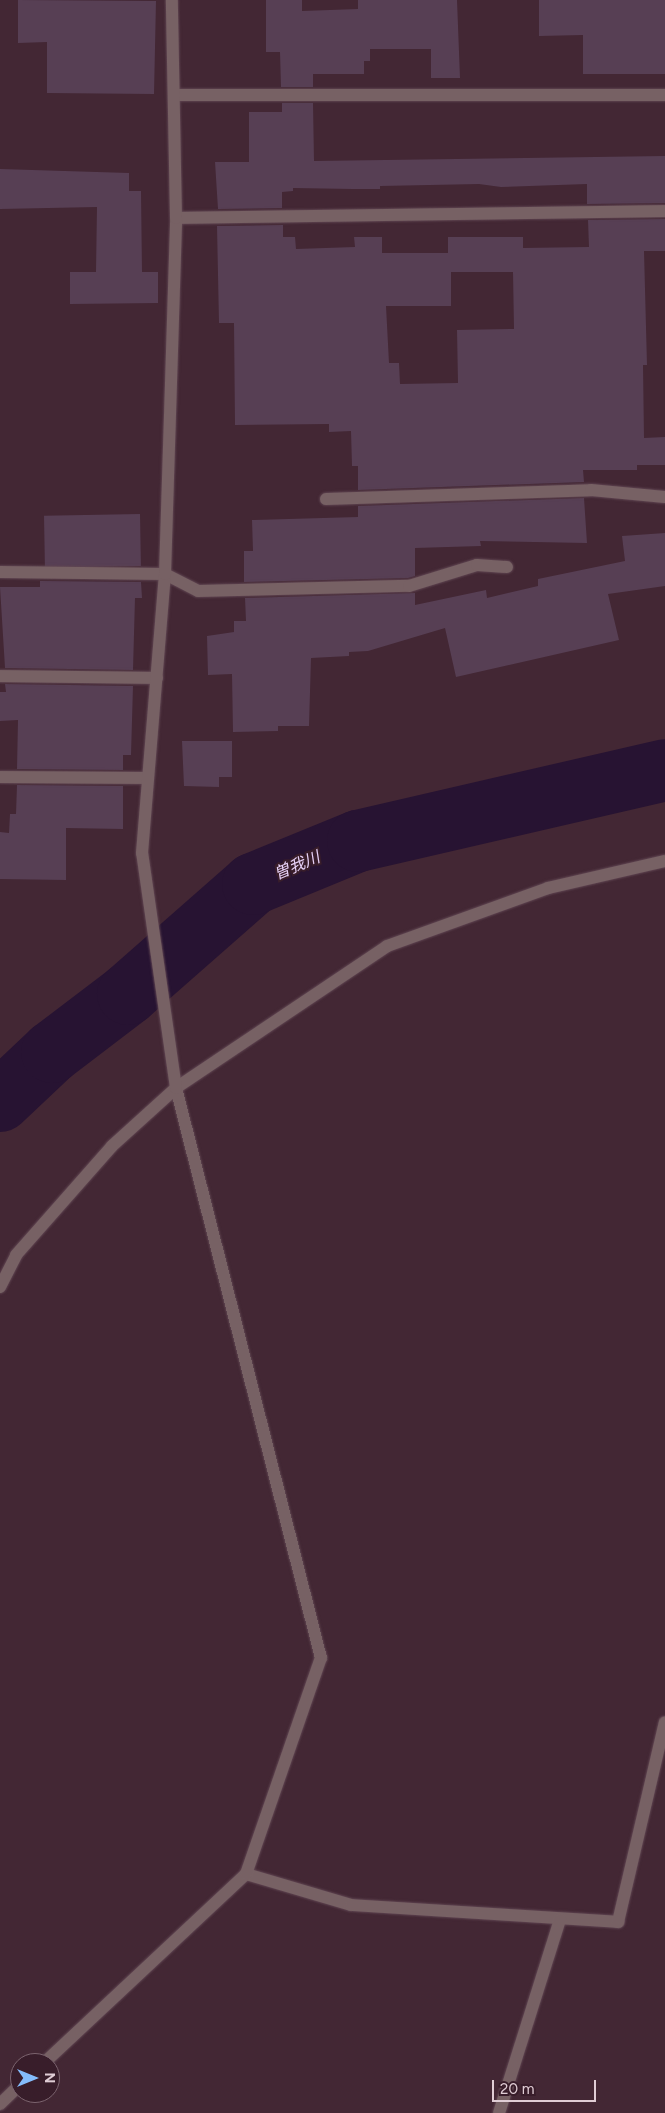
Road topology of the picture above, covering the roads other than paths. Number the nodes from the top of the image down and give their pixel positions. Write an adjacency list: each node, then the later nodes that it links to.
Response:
1 (172, 0): 3 (street)
2 (665, 94): 3 (street)
3 (174, 95): 5 (street)
4 (665, 211): 5 (street)
5 (176, 218): 10 (street)
6 (665, 497): 7 (street)
7 (326, 499)
8 (507, 567): 10 (street)
9 (0, 572): 10 (street)
10 (165, 574): 12 (street)
11 (0, 676): 12 (street)
12 (157, 678): 14 (street)
13 (0, 777): 14 (street)
14 (148, 778): 16 (street)
15 (665, 861): 16 (street)
16 (176, 1088): 17 (street); 19 (street)
17 (0, 1287)
18 (665, 1722): 20 (street)
19 (246, 1874): 20 (street); 21 (street)
20 (560, 1919): 24 (street)
21 (55, 2053)
22 (10, 2095): 23 (street)
23 (0, 2104)
24 (499, 2113)

